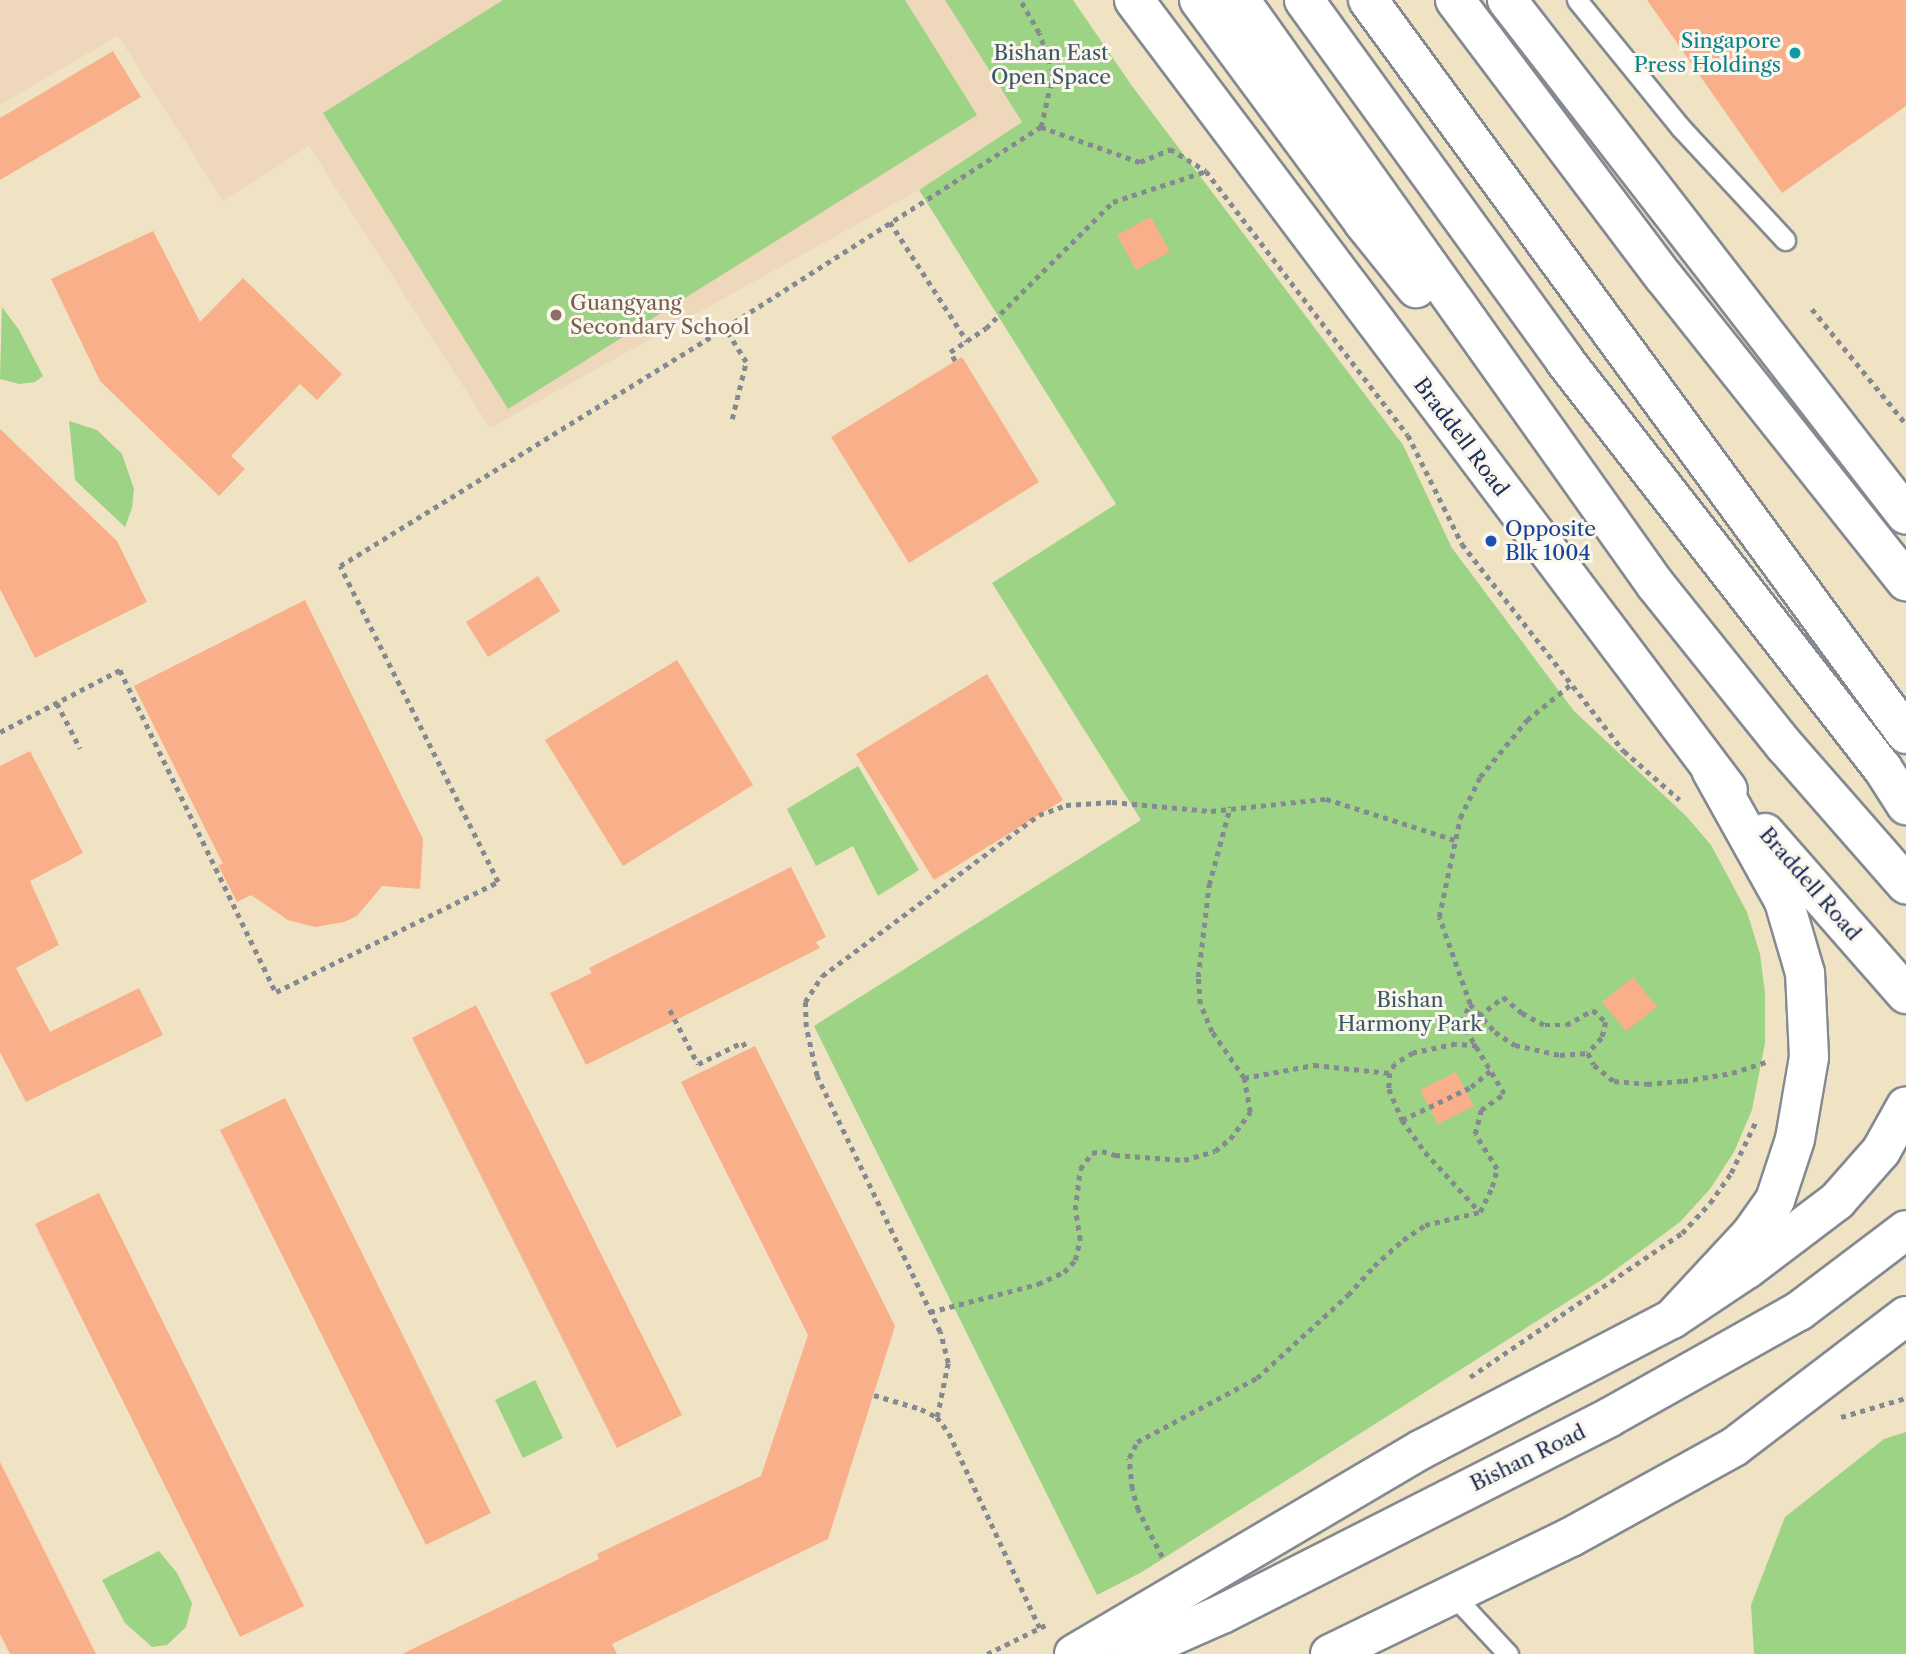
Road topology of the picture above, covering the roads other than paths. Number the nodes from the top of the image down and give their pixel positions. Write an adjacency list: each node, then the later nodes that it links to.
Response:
1 (1134, 0): 15 (main road, Braddell Road)
2 (1199, 0): 12 (main road)
3 (1240, 0): 12 (main road)
4 (1304, 0): 14 (main road)
5 (1368, 0): 13 (main road)
6 (1455, 0): 11 (main road)
7 (1507, 0): 10 (main road)
8 (1577, 0): 9 (lane)
9 (1785, 240)
10 (1906, 515)
11 (1906, 581)
12 (1655, 584): 17 (main road)
13 (1906, 734)
14 (1895, 768): 16 (main road)
15 (1711, 769): 18 (main road, Braddell Road); 22 (main road)
16 (1906, 804)
17 (1906, 884)
18 (1906, 994)
19 (1906, 1106): 22 (main road)
20 (1906, 1230): 27 (main road, Bishan Road)
21 (1906, 1316): 24 (main road)
22 (1672, 1319): 26 (main road)
23 (1906, 1351): 24 (main road)
24 (1734, 1447): 25 (main road)
25 (1453, 1595): 28 (main road); 29 (lane)
26 (1074, 1654)
27 (1131, 1654)
28 (1330, 1654)
29 (1507, 1654)

